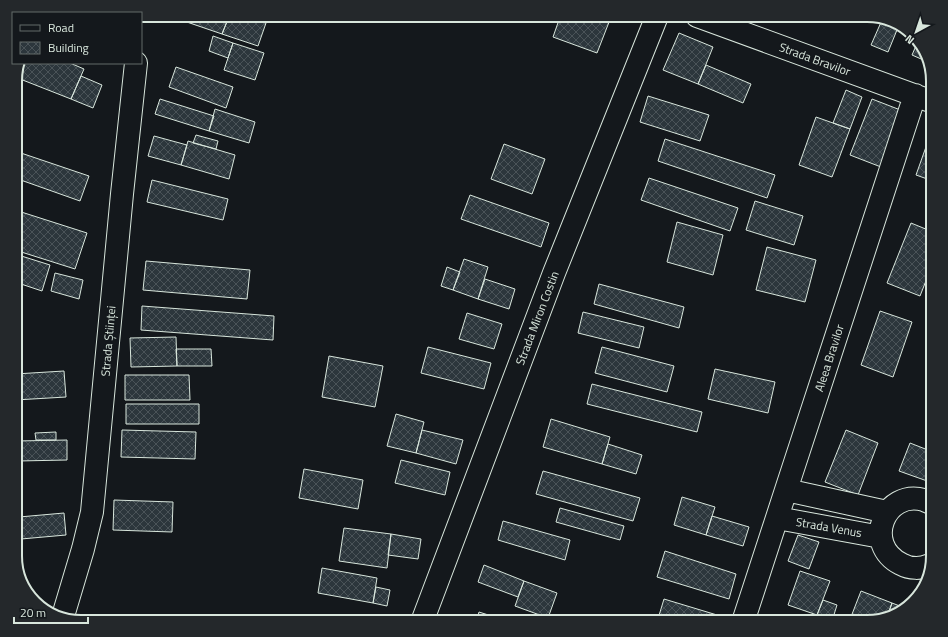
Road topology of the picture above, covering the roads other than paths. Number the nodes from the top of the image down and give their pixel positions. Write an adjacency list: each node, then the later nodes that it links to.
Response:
1 (655, 22): 12 (street, Strada Miron Costin)
2 (714, 22): 4 (street, Strada Bravilor)
3 (136, 64): 11 (street, Strada Științei)
4 (924, 98): 5 (street, Aleea Bravilor)
5 (786, 490): 7 (street); 8 (street, Aleea Bravilor)
6 (926, 501): 7 (street)
7 (887, 512): 9 (street)
8 (777, 518): 9 (street, Strada Venus); 13 (street, Aleea Bravilor)
9 (880, 537): 10 (street)
10 (925, 567)
11 (64, 613)
12 (425, 615)
13 (745, 615)

